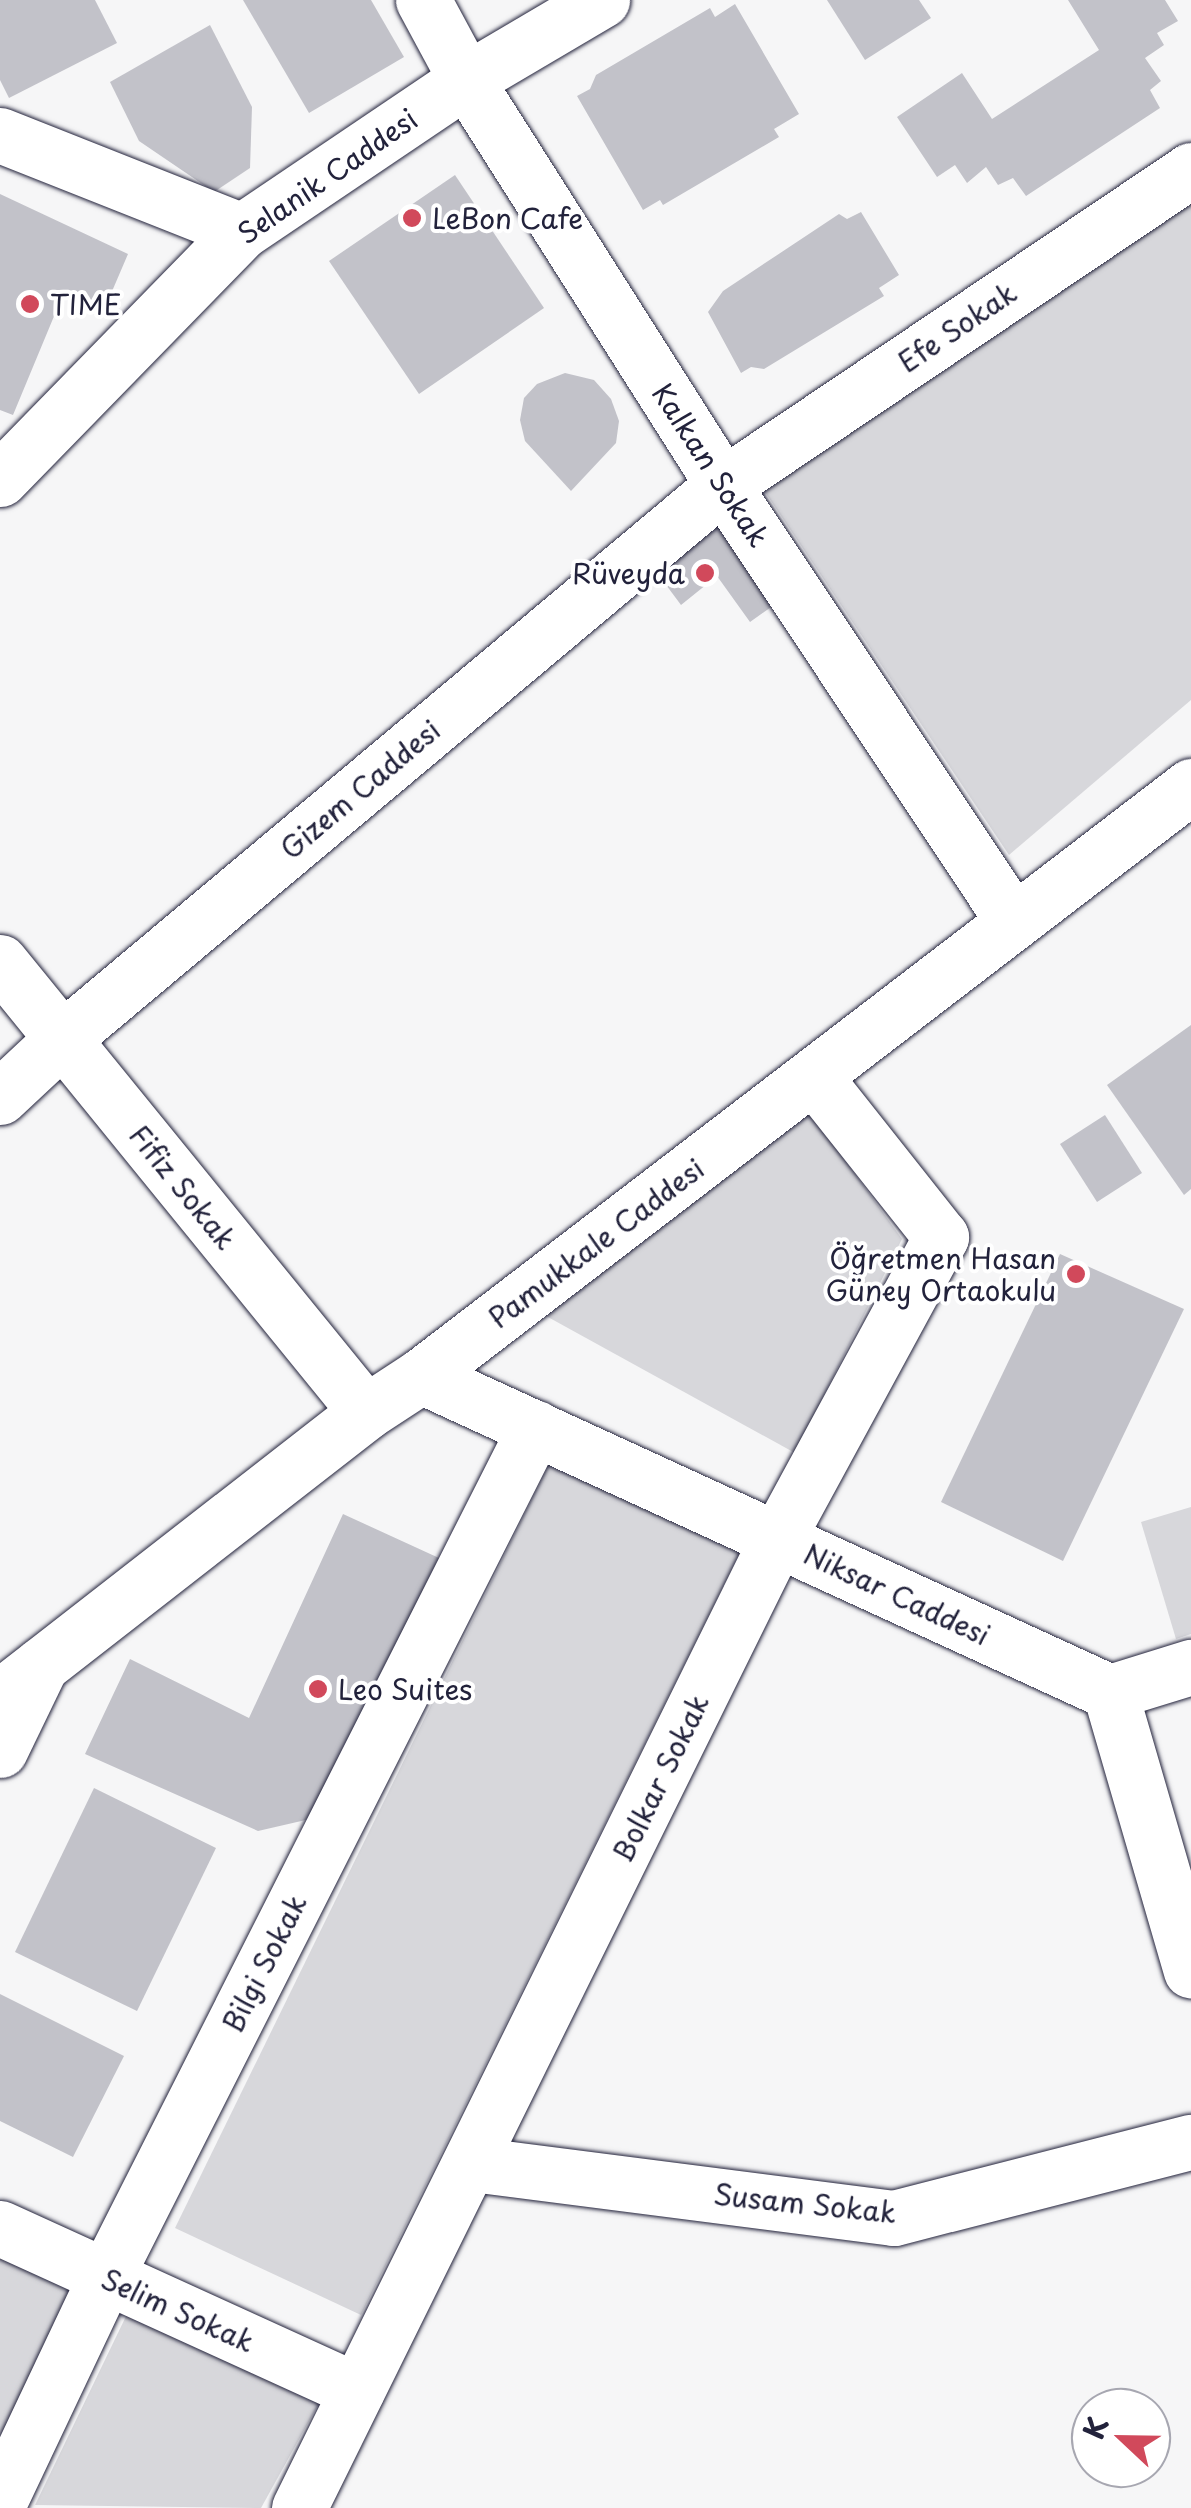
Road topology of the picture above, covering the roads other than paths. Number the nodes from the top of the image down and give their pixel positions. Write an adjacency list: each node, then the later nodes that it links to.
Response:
1 (423, 0): 3 (street, Kalkan Sokak)
2 (602, 0): 3 (street, Selanik Caddesi)
3 (466, 80): 6 (street, Selanik Caddesi); 8 (street, Kalkan Sokak)
4 (0, 134): 6 (street)
5 (1191, 170): 8 (street, Efe Sokak)
6 (242, 231): 7 (street, Selanik Caddesi)
7 (0, 479)
8 (723, 485): 10 (street, Kalkan Sokak); 12 (street, Gizem Caddesi)
9 (1191, 786): 10 (street, Pamukkale Caddesi)
10 (1013, 922): 13 (street, Pamukkale Caddesi)
11 (0, 962): 12 (street, Fifiz Sokak)
12 (62, 1039): 14 (street, Gizem Caddesi); 16 (street, Fifiz Sokak)
13 (814, 1077): 15 (street, Pamukkale Caddesi); 18 (street, Bolkar Sokak)
14 (0, 1097)
15 (421, 1376): 16 (street, Pamukkale Caddesi); 17 (street, Niksar Caddesi)
16 (366, 1412): 20 (street, Pamukkale Caddesi)
17 (534, 1428): 18 (street, Niksar Caddesi); 27 (street, Bilgi Sokak)
18 (777, 1539): 21 (street, Niksar Caddesi); 25 (street, Bolkar Sokak)
19 (1191, 1667): 21 (street)
20 (20, 1681): 22 (street)
21 (1110, 1692): 23 (street)
22 (0, 1750)
23 (1191, 1970)
24 (1191, 2142): 25 (street, Susam Sokak)
25 (472, 2164): 28 (street, Bolkar Sokak)
26 (0, 2228): 27 (street, Selim Sokak)
27 (105, 2278): 28 (street, Selim Sokak); 29 (street, Bilgi Sokak)
28 (358, 2392): 30 (street, Bolkar Sokak)
29 (0, 2500)
30 (299, 2508)

